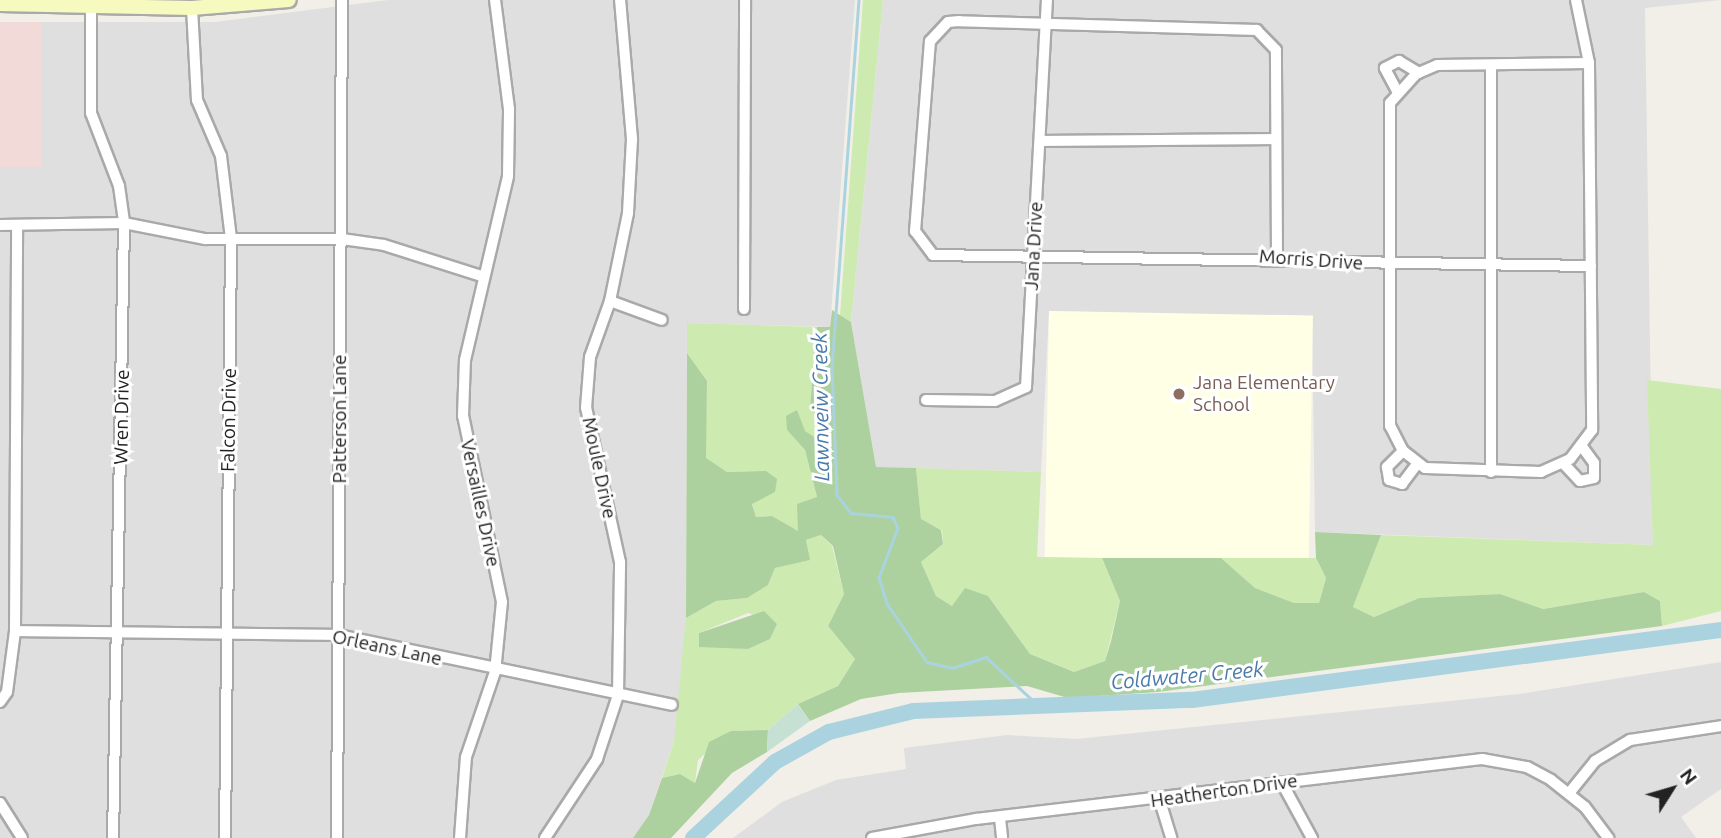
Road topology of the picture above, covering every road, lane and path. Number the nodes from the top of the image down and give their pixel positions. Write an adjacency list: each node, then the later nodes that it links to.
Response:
1 (289, 0): 10 (main road)
2 (342, 0): 22 (street, Patterson Lane)
3 (495, 0): 28 (street, Versailles Drive)
4 (620, 0): 29 (street, Moule Drive)
5 (745, 0): 30 (street)
6 (1048, 0): 11 (street, Jana Drive)
7 (1576, 0): 12 (street)
8 (91, 3): 9 (main road); 10 (main road); 18 (street, Wren Drive)
9 (0, 4)
10 (192, 8): 21 (street, Falcon Drive)
11 (1047, 19): 16 (street); 17 (street, Jana Drive); 23 (street, Morris Drive)
12 (1589, 63): 13 (street); 27 (street)
13 (1491, 67): 14 (street); 26 (street)
14 (1419, 73): 15 (street); 15 (street)
15 (1397, 92): 25 (street)
16 (1275, 139): 17 (street); 24 (street)
17 (1041, 141): 23 (street, Jana Drive)
18 (124, 223): 20 (street); 21 (street); 40 (street, Wren Drive)
19 (0, 225): 20 (street)
20 (17, 225): 39 (street)
21 (231, 239): 22 (street); 38 (street, Falcon Drive)
22 (342, 239): 28 (street); 41 (street, Patterson Lane)
23 (1031, 256): 24 (street, Morris Drive); 32 (street, Jana Drive)
24 (1277, 257): 25 (street, Morris Drive)
25 (1389, 265): 26 (street, Morris Drive); 34 (street)
26 (1491, 265): 27 (street, Morris Drive); 37 (street)
27 (1591, 266): 33 (street)
28 (482, 276): 42 (street, Versailles Drive)
29 (610, 301): 31 (street); 43 (street, Moule Drive)
30 (744, 309)
31 (662, 320)
32 (926, 400)
33 (1581, 445): 35 (street); 35 (street)
34 (1403, 451): 36 (street); 36 (street)
35 (1567, 462): 37 (street)
36 (1418, 463): 37 (street)
37 (1492, 472)
38 (226, 630): 40 (street, Orleans Lane); 41 (street, Orleans Lane); 54 (street, Falcon Drive)
39 (15, 631): 40 (street, Orleans Lane); 44 (street)
40 (120, 631): 53 (street, Wren Drive)
41 (338, 635): 42 (street, Orleans Lane); 55 (street, Patterson Lane)
42 (495, 672): 43 (street, Orleans Lane); 56 (street, Versailles Drive)
43 (618, 695): 45 (street, Orleans Lane); 57 (street, Moule Drive)
44 (0, 702)
45 (672, 705)
46 (1721, 726): 48 (street)
47 (1282, 783): 48 (street, Heatherton Drive); 49 (street, Heatherton Drive); 61 (street)
48 (1570, 792): 62 (street)
49 (1160, 801): 51 (street, Heatherton Drive); 60 (street)
50 (0, 803): 52 (street)
51 (1000, 818): 58 (street, Heatherton Drive); 59 (street)
52 (22, 838)
53 (113, 838)
54 (225, 838)
55 (337, 838)
56 (460, 838)
57 (545, 838)
58 (872, 838)
59 (1002, 838)
60 (1171, 838)
61 (1312, 838)
62 (1608, 838)

